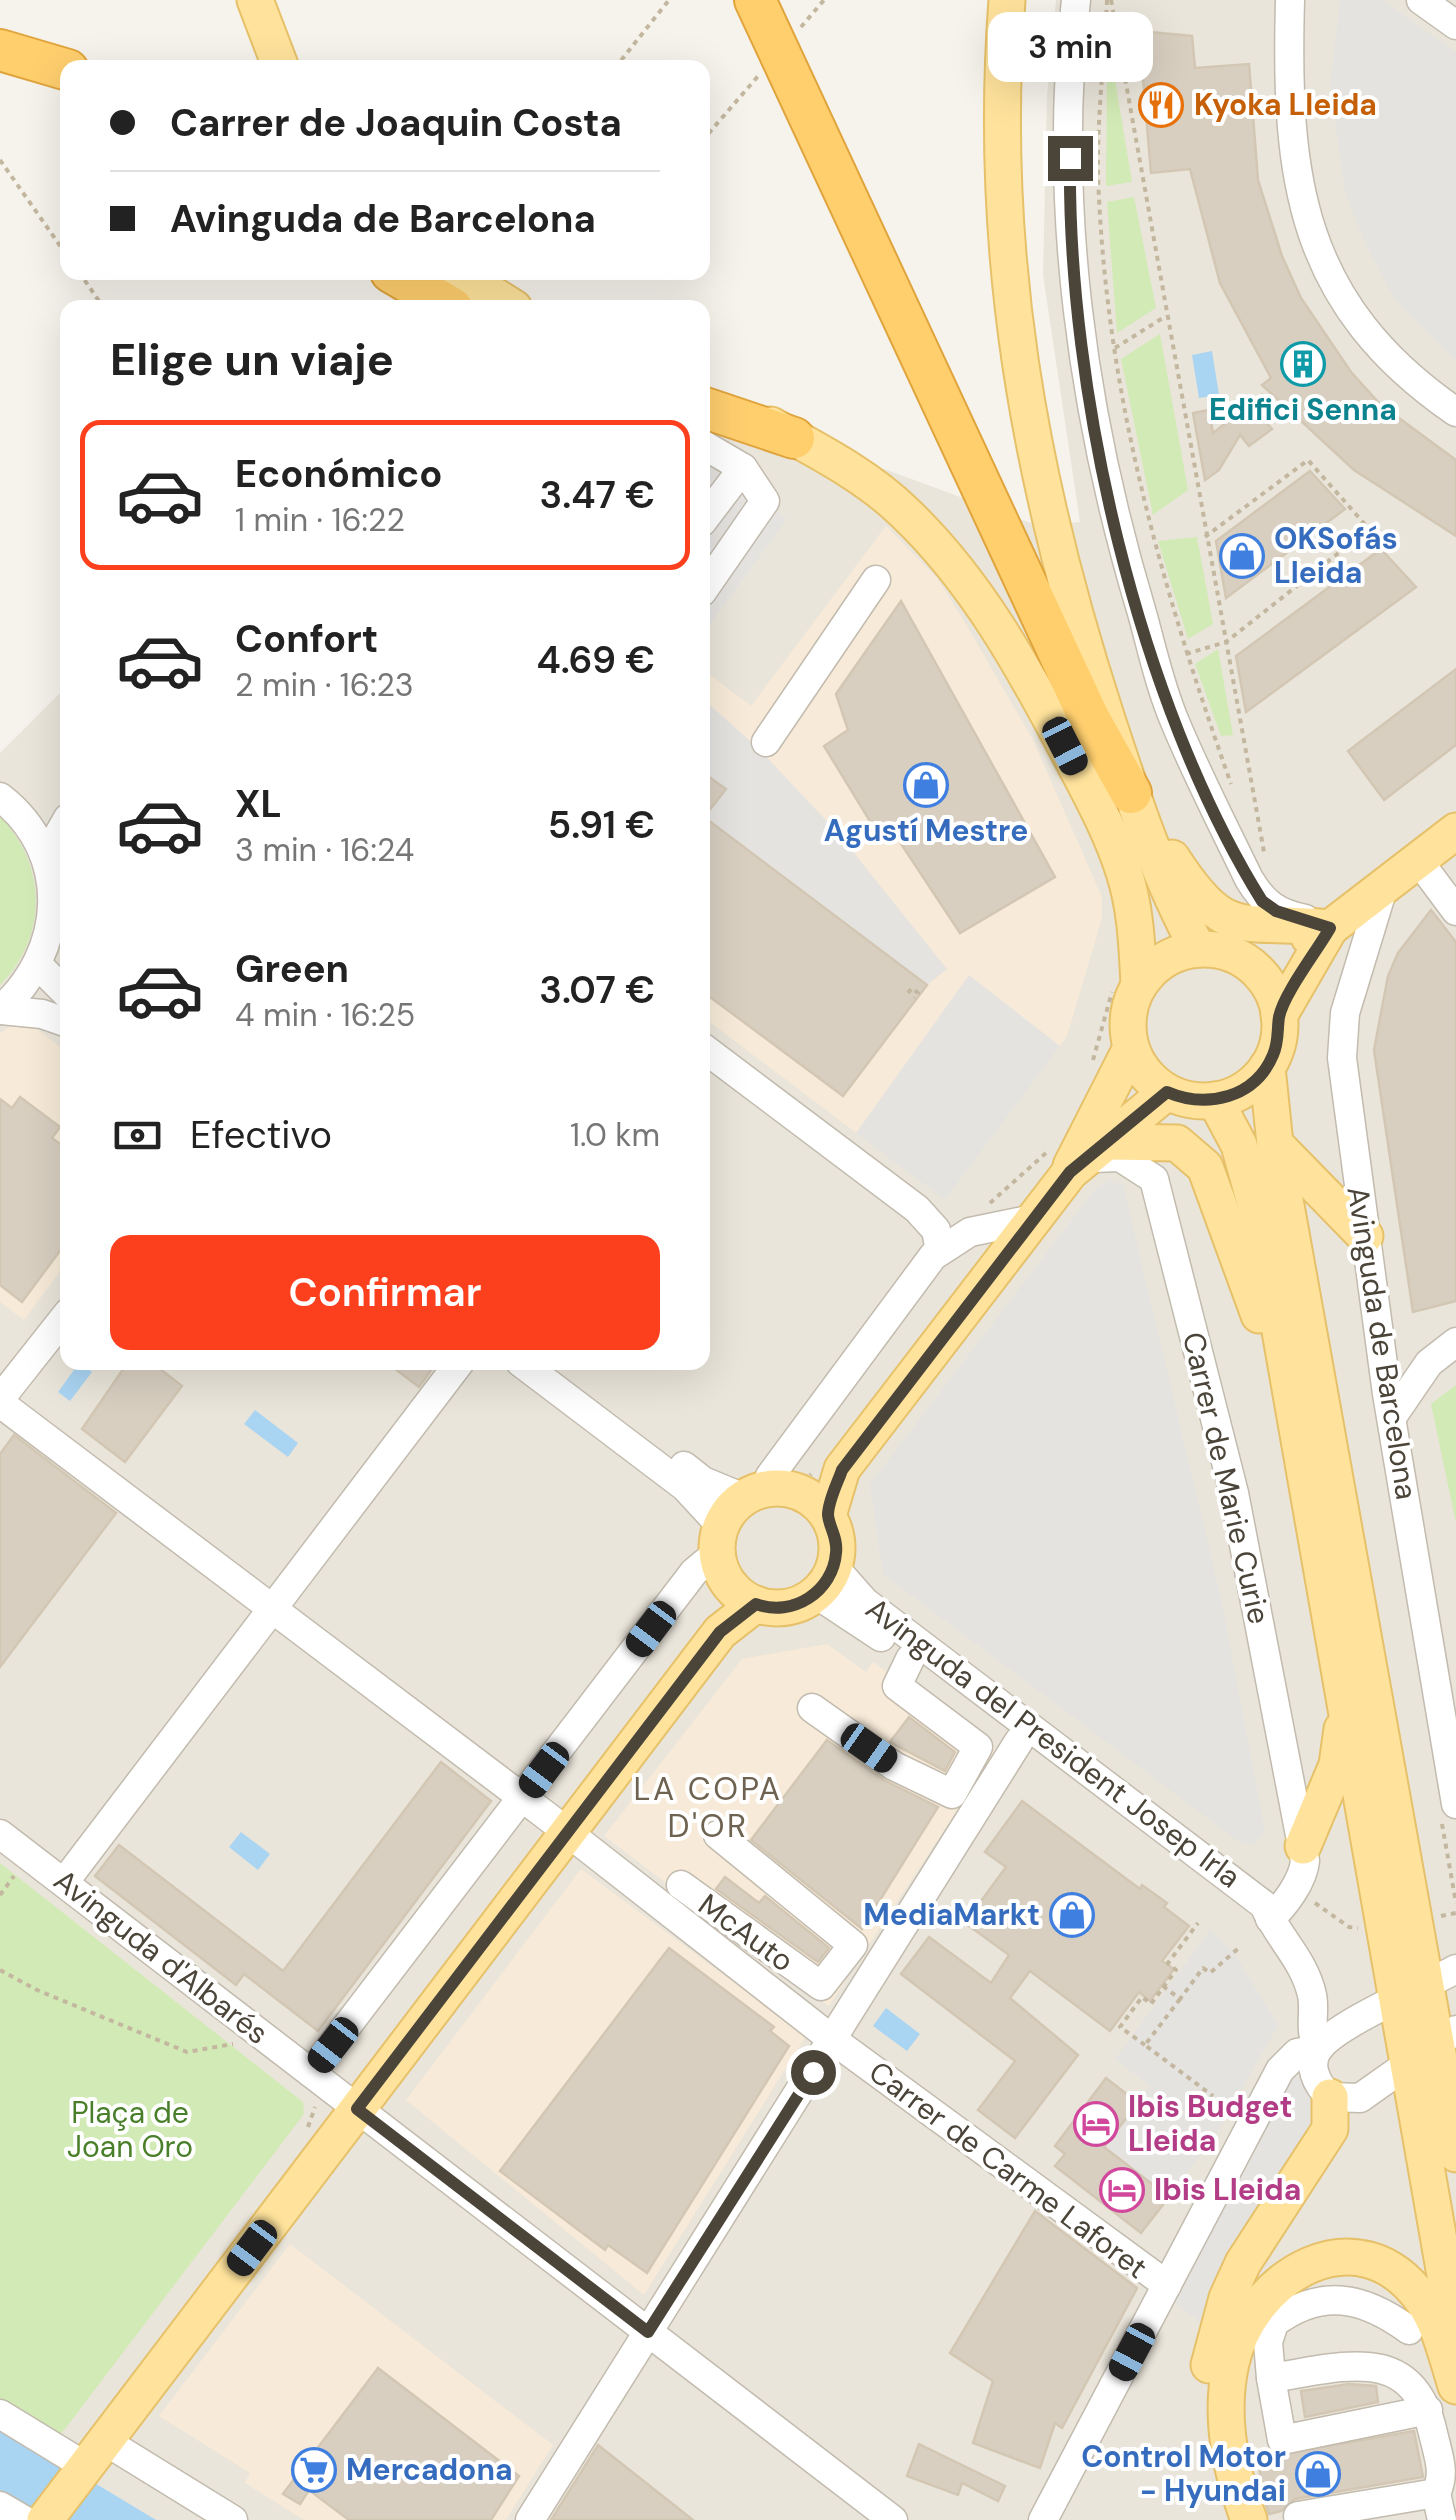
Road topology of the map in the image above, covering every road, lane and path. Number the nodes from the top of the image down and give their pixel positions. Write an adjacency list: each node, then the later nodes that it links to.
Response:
1 (256, 0): 11 (main road)
2 (669, 0): 12 (path)
3 (755, 0): 35 (highway)
4 (1007, 0): 35 (main road)
5 (1076, 0): 46 (street)
6 (1109, 0): 20 (path); 21 (path)
7 (1290, 0): 23 (street)
8 (1421, 0): 9 (street)
9 (1456, 26)
10 (0, 50): 13 (highway)
11 (278, 60)
12 (620, 60)
13 (60, 68)
14 (0, 160): 15 (path)
15 (60, 246)
16 (405, 280): 18 (highway)
17 (470, 280): 19 (main road)
18 (438, 300)
19 (502, 300)
20 (1166, 316): 21 (path); 29 (path)
21 (1114, 348): 33 (path)
22 (710, 396): 25 (main road)
23 (1456, 412)
24 (710, 436): 25 (highway)
25 (794, 438): 50 (main road)
26 (710, 442): 27 (street)
27 (743, 468): 28 (street); 30 (street)
28 (710, 511)
29 (1206, 537): 32 (path); 32 (path)
30 (710, 580)
31 (876, 580): 34 (street)
32 (1226, 642): 33 (path); 41 (path)
33 (1185, 654): 36 (path)
34 (766, 742)
35 (1131, 794): 46 (main road); 47 (main road)
36 (1237, 801)
37 (9, 804): 38 (street); 43 (street)
38 (60, 808)
39 (1456, 831): 42 (main road)
40 (60, 832): 43 (street)
41 (1265, 853)
42 (1418, 860): 44 (main road); 45 (street)
43 (53, 882): 49 (street)
44 (1384, 885): 46 (main road); 67 (street, Avinguda de Barcelona)
45 (1456, 911)
46 (1330, 928): 48 (main road); 55 (main road)
47 (1198, 949): 48 (main road); 50 (main road)
48 (1249, 963): 55 (main road)
49 (39, 966): 51 (street); 54 (street)
50 (1139, 985): 57 (main road)
51 (60, 987)
52 (908, 993): 53 (path)
53 (916, 1000)
54 (0, 1010): 56 (street)
55 (1279, 1016): 59 (main road)
56 (60, 1021)
57 (1131, 1048): 60 (main road); 63 (main road)
58 (710, 1053): 64 (street)
59 (1267, 1067): 61 (main road); 62 (main road)
60 (1167, 1092): 61 (main road); 63 (main road)
61 (1215, 1100): 77 (main road)
62 (1275, 1144): 67 (main road); 107 (main road)
63 (1090, 1157): 65 (main road); 77 (main road); 95 (street, Carrer de Marie Curie)
64 (916, 1209): 66 (street); 68 (street)
65 (1034, 1219): 66 (street); 79 (main road)
66 (970, 1232): 68 (street)
67 (1365, 1236): 71 (street, Avinguda de Barcelona)
68 (940, 1251): 80 (street)
69 (60, 1323): 76 (street)
70 (1456, 1342): 72 (street)
71 (1383, 1359): 72 (street); 78 (street, Avinguda de Barcelona)
72 (1429, 1363): 78 (street)
73 (454, 1370): 85 (street)
74 (531, 1370): 82 (street)
75 (556, 1370): 80 (street)
76 (0, 1401): 85 (street, Carrer de Carme Laforet)
77 (1291, 1408): 87 (main road)
78 (1392, 1417): 91 (street, Avinguda de Barcelona)
79 (842, 1470): 80 (main road); 81 (main road)
80 (769, 1493): 81 (main road); 82 (main road)
81 (828, 1516): 83 (main road)
82 (719, 1540): 84 (main road); 90 (street)
83 (824, 1580): 84 (main road); 86 (street, Avinguda del President Josep Irla); 101 (street, Avinguda del President Josep Irla)
84 (746, 1597): 92 (main road)
85 (272, 1610): 90 (street, Carrer de Carme Laforet); 97 (street)
86 (910, 1659): 88 (street); 89 (street, Avinguda del President Josep Irla)
87 (1339, 1668): 95 (main road); 107 (main road)
88 (812, 1708)
89 (1019, 1741): 101 (street, Avinguda del President Josep Irla); 110 (street)
90 (522, 1798): 92 (street, Carrer de Carme Laforet); 115 (street)
91 (1456, 1804)
92 (567, 1832): 110 (street, Carrer de Carme Laforet); 117 (main road)
93 (0, 1834): 115 (street, Avinguda d'Albarés)
94 (718, 1835): 98 (street, McAuto)
95 (1303, 1846): 99 (street)
96 (17, 1872): 100 (path)
97 (72, 1872)
98 (681, 1885)
99 (1294, 1894): 101 (street); 103 (path)
100 (0, 1895)
101 (1265, 1910): 113 (street, Avinguda del President Josep Irla)
102 (1198, 1922): 106 (path)
103 (1352, 1927)
104 (1240, 1946): 108 (path)
105 (0, 1970): 111 (path)
106 (1163, 1986): 108 (path); 112 (path)
107 (1426, 1986): 109 (main road); 113 (street); 114 (main road)
108 (1180, 1999): 112 (path)
109 (1447, 2037): 114 (street); 118 (main road)
110 (833, 2040): 120 (street, Carrer de Carme Laforet); 122 (street)
111 (238, 2043)
112 (1145, 2045): 116 (path)
113 (1325, 2059): 114 (street); 120 (street); 138 (main road)
114 (1406, 2066): 123 (main road)
115 (311, 2073): 117 (street, Avinguda d'Albarés)
116 (1213, 2096)
117 (357, 2109): 122 (street, Avinguda d'Albarés); 128 (main road)
118 (1453, 2122): 119 (main road)
119 (1456, 2154)
120 (1167, 2285): 137 (street)
121 (1409, 2330): 124 (street)
122 (648, 2332): 135 (street); 136 (street, Avinguda d'Albarés)
123 (1456, 2338)
124 (1271, 2378): 126 (street); 126 (street)
125 (1456, 2386): 139 (main road)
126 (1428, 2410): 130 (street)
127 (0, 2414): 128 (street)
128 (91, 2459): 133 (main road); 134 (street)
129 (0, 2506): 132 (street)
130 (1439, 2506): 131 (street)
131 (1372, 2511): 140 (street)
132 (24, 2520)
133 (44, 2520)
134 (233, 2520)
135 (530, 2520)
136 (893, 2520)
137 (1043, 2520)
138 (1228, 2520)
139 (1249, 2520)
140 (1299, 2520)

